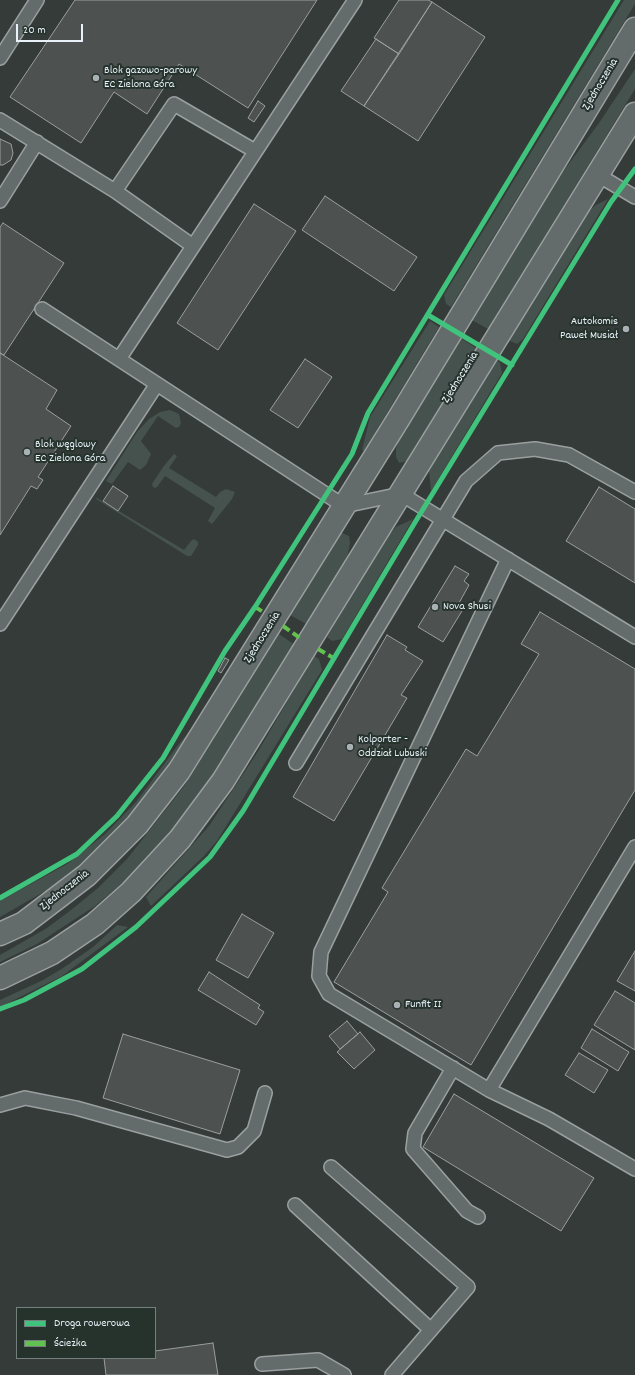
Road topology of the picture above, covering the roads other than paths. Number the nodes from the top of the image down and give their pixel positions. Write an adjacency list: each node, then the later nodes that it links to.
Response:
1 (37, 0): 4 (lane)
2 (354, 0): 8 (lane)
3 (635, 29): 19 (main road, Zjednoczenia)
4 (0, 58)
5 (635, 114): 9 (main road, Zjednoczenia)
6 (0, 120): 7 (lane)
7 (37, 142): 10 (lane); 12 (lane)
8 (255, 151): 10 (lane); 13 (lane)
9 (598, 175): 11 (lane); 18 (main road, Zjednoczenia)
10 (115, 191): 13 (lane)
11 (635, 197)
12 (0, 201)
13 (194, 246): 15 (lane)
14 (42, 309): 15 (lane)
15 (119, 359): 16 (lane)
16 (157, 384): 19 (lane); 22 (lane)
17 (635, 492): 20 (lane)
18 (401, 494): 19 (lane); 20 (lane); 27 (main road, Zjednoczenia)
19 (344, 506): 26 (main road, Zjednoczenia)
20 (443, 519): 21 (lane); 24 (lane)
21 (508, 559): 23 (lane); 28 (lane)
22 (0, 624)
23 (635, 637)
24 (296, 763)
25 (635, 847): 29 (lane)
26 (0, 934)
27 (0, 978)
28 (453, 1068): 29 (lane); 35 (lane)
29 (489, 1090): 33 (lane)
30 (265, 1093): 31 (lane)
31 (0, 1105)
32 (331, 1167): 36 (lane)
33 (635, 1169)
34 (295, 1205): 36 (lane)
35 (478, 1217)
36 (431, 1330): 39 (lane)
37 (262, 1364): 38 (lane)
38 (344, 1375)
39 (392, 1375)

